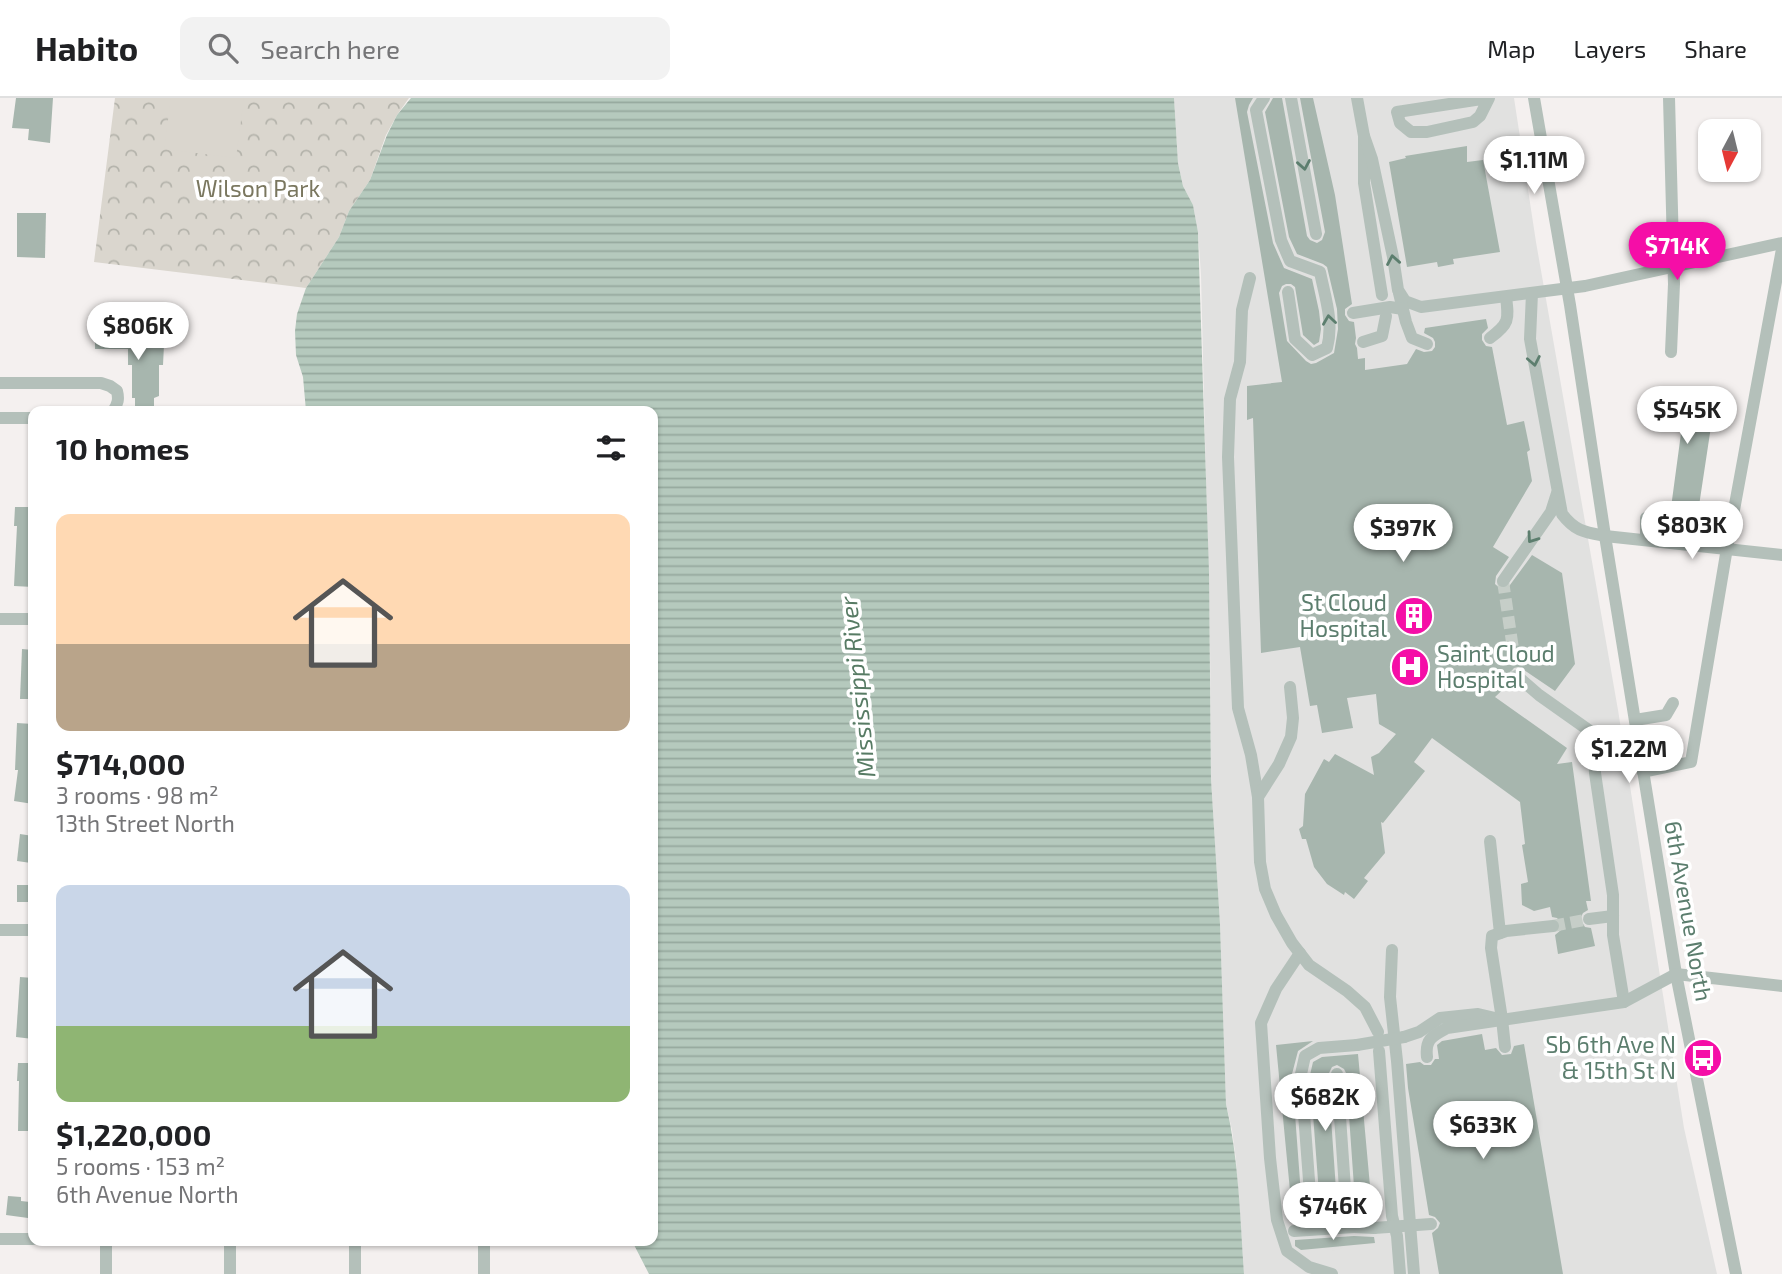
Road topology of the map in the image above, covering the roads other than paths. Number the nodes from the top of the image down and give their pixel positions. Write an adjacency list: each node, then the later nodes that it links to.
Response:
1 (1264, 98): 15 (street, one-way to 1)
2 (1292, 98): 8 (street, one-way to 8)
3 (1357, 98): 7 (street)
4 (1488, 98): 4 (street)
5 (1534, 98): 13 (street, 6th Avenue North)
6 (1669, 98): 11 (street)
7 (1364, 136): 14 (street, one-way to 7); 17 (street)
8 (1316, 234)
9 (1782, 243): 11 (street)
10 (1782, 249): 34 (street)
11 (1673, 266): 13 (street); 25 (street)
12 (1250, 278): 46 (street)
13 (1567, 288): 16 (street); 32 (street, 6th Avenue North)
14 (1398, 290): 18 (street); 19 (street)
15 (1288, 292)
16 (1532, 293): 18 (street); 30 (street, one-way to 30)
17 (1382, 295)
18 (1506, 297): 22 (street)
19 (1403, 309): 20 (street); 24 (street)
20 (1353, 313)
21 (1386, 316): 23 (street)
22 (1490, 338)
23 (1363, 341)
24 (1427, 344)
25 (1671, 352)
26 (0, 383): 27 (street)
27 (117, 406)
28 (0, 418): 29 (street)
29 (28, 418)
30 (1558, 493): 32 (street); 36 (street, one-way to 36)
31 (1646, 518): 33 (street)
32 (1605, 536): 33 (street); 42 (street, 6th Avenue North)
33 (1646, 540): 34 (street)
34 (1727, 548): 35 (street); 45 (street)
35 (1782, 555)
36 (1503, 581)
37 (0, 620): 38 (street)
38 (28, 620)
39 (1517, 676): 44 (street)
40 (1290, 687): 46 (street)
41 (1673, 703): 42 (street)
42 (1635, 720): 43 (street, 6th Avenue North)
43 (1638, 736): 44 (street); 45 (street, 6th Avenue North)
44 (1604, 741): 48 (street)
45 (1643, 772): 56 (street, 6th Avenue North)
46 (1258, 797): 55 (street)
47 (1490, 841): 53 (street)
48 (1613, 916): 49 (street); 58 (street)
49 (1589, 919)
50 (1553, 926): 53 (street)
51 (0, 930): 52 (street)
52 (28, 930)
53 (1500, 933): 59 (street)
54 (1392, 950): 81 (street)
55 (1300, 954): 60 (street); 79 (street)
56 (1676, 974): 57 (street); 58 (street); 82 (street, 6th Avenue North)
57 (1782, 986)
58 (1624, 1002): 59 (street)
59 (1502, 1019): 61 (street); 63 (street); 65 (street, bridge)
60 (1378, 1032)
61 (1505, 1047)
62 (1379, 1051): 80 (street)
63 (1427, 1057)
64 (1337, 1074): 67 (street)
65 (1311, 1207)
66 (1431, 1224): 67 (street, bridge)
67 (1354, 1227): 68 (street)
68 (1294, 1231)
69 (28, 1238): 70 (street)
70 (0, 1239)
71 (106, 1246): 75 (street)
72 (230, 1246): 76 (street)
73 (355, 1246): 77 (street)
74 (484, 1246): 78 (street)
75 (106, 1274)
76 (230, 1274)
77 (355, 1274)
78 (484, 1274)
79 (1332, 1274)
80 (1400, 1274)
81 (1414, 1274)
82 (1736, 1274)

